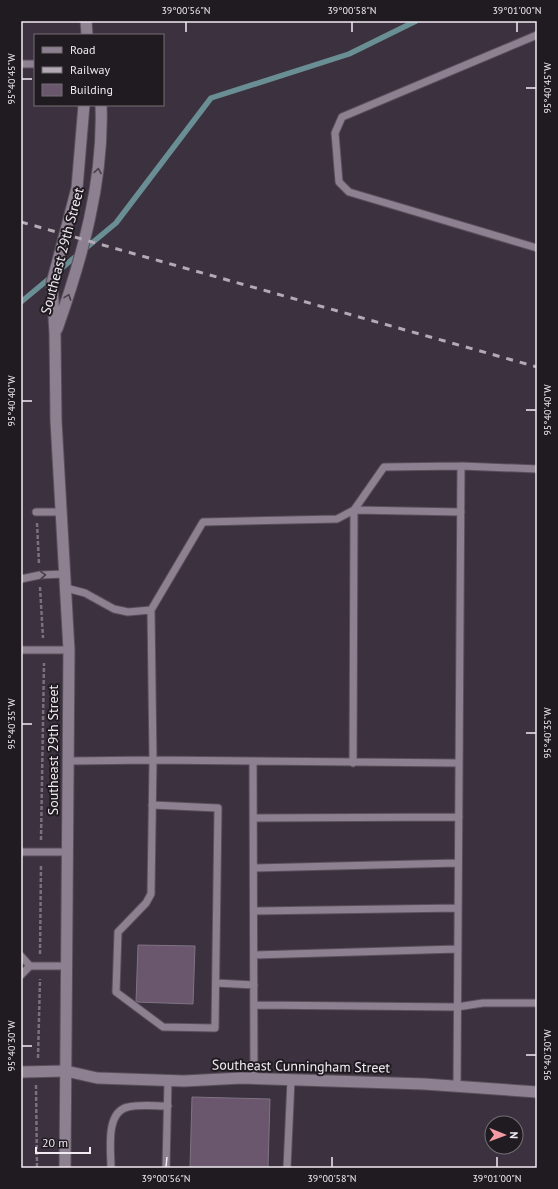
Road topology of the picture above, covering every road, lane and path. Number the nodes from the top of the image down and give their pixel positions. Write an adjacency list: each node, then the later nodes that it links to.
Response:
1 (86, 21): 2 (main road)
2 (87, 34)
3 (537, 35): 8 (lane)
4 (21, 64): 5 (lane)
5 (34, 64)
6 (84, 106): 9 (main road, Southeast 29th Street)
7 (101, 106): 9 (main road, Southeast 29th Street, one-way to 7)
8 (537, 248)
9 (55, 334): 14 (main road, Southeast 29th Street)
10 (461, 466): 11 (lane); 12 (lane); 15 (lane)
11 (537, 469)
12 (354, 510): 15 (lane); 19 (lane); 25 (lane)
13 (36, 512): 14 (lane)
14 (62, 512): 16 (main road, Southeast 29th Street)
15 (461, 512): 26 (lane)
16 (65, 574): 17 (lane, one-way to 16); 18 (main road, Southeast 29th Street)
17 (21, 579)
18 (66, 588): 19 (lane); 21 (main road, Southeast 29th Street)
19 (151, 610): 22 (lane)
20 (21, 650): 21 (lane)
21 (69, 650): 23 (main road, Southeast 29th Street)
22 (153, 760): 23 (lane); 24 (lane); 27 (lane)
23 (69, 761): 31 (main road, Southeast 29th Street)
24 (253, 762): 25 (lane); 29 (lane)
25 (352, 763): 26 (lane)
26 (459, 763): 28 (lane)
27 (152, 805): 42 (lane); 42 (lane)
28 (459, 817): 29 (lane); 32 (lane)
29 (254, 818): 33 (lane)
30 (21, 852): 31 (lane)
31 (67, 852): 40 (main road, Southeast 29th Street)
32 (458, 863): 33 (lane); 34 (lane)
33 (254, 868): 35 (lane)
34 (458, 908): 35 (lane); 36 (lane)
35 (254, 911): 37 (lane)
36 (458, 949): 37 (lane); 46 (lane)
37 (254, 955): 43 (lane)
38 (21, 956): 39 (lane)
39 (30, 966): 40 (lane); 41 (lane)
40 (66, 966): 47 (main road, Southeast 29th Street)
41 (21, 975)
42 (216, 983): 43 (lane)
43 (254, 986): 45 (lane)
44 (537, 1003): 46 (lane)
45 (254, 1005): 46 (lane); 49 (lane)
46 (457, 1007): 52 (lane)
47 (66, 1071): 48 (main road, Southeast Cunningham Street); 51 (main road, Southeast Cunningham Street); 55 (main road, Southeast 29th Street)
48 (21, 1072)
49 (254, 1079): 50 (main road, Southeast Cunningham Street); 51 (main road, Southeast Cunningham Street)
50 (291, 1080): 52 (main road, Southeast Cunningham Street); 58 (lane)
51 (168, 1081): 54 (lane)
52 (457, 1085): 53 (main road, Southeast Cunningham Street)
53 (537, 1092)
54 (168, 1106): 56 (lane); 57 (lane)
55 (65, 1168)
56 (111, 1168)
57 (166, 1168)
58 (287, 1168)

